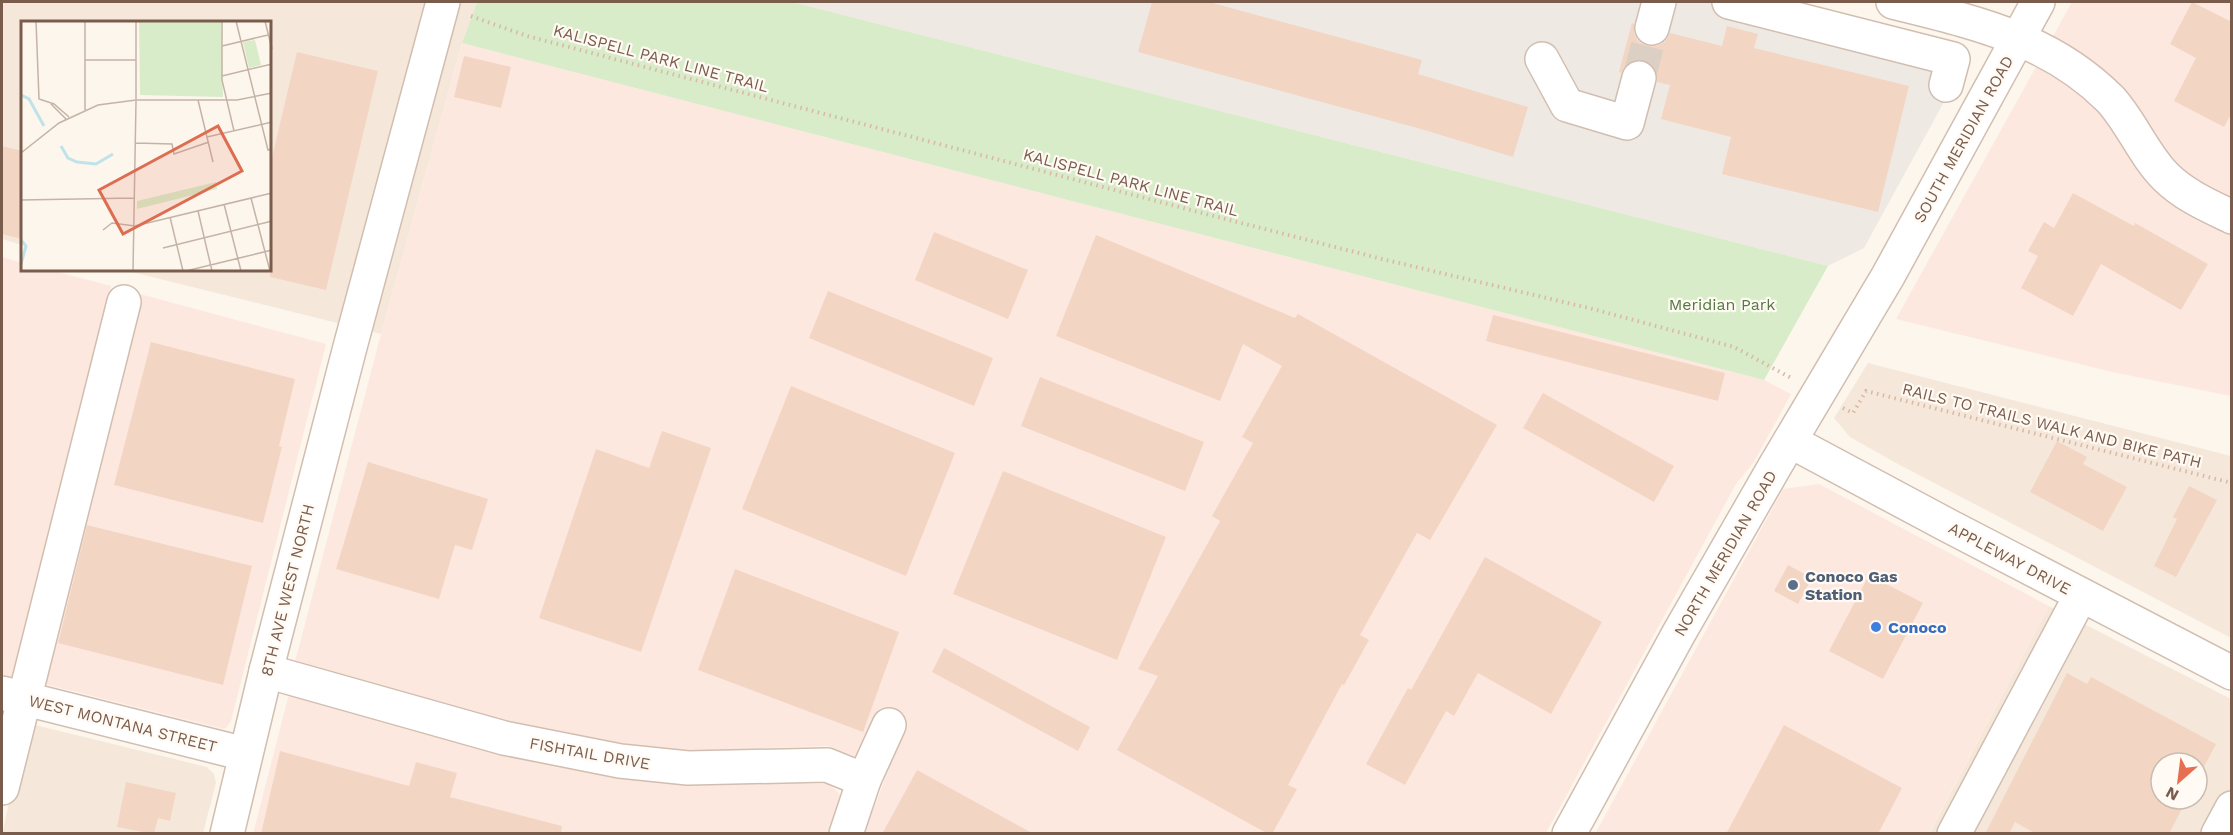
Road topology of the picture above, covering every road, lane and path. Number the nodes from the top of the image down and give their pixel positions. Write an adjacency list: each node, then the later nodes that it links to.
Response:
1 (1728, 2): 5 (street)
2 (2038, 2): 6 (street, SOUTH MERIDIAN ROAD)
3 (443, 3): 15 (path, KALISPELL PARK LINE TRAIL); 19 (street, 8TH AVE WEST NORTH)
4 (1897, 3): 6 (street); 7 (street)
5 (1786, 9): 7 (street)
6 (2018, 39): 11 (street); 12 (street, SOUTH MERIDIAN ROAD)
7 (1891, 44): 10 (street)
8 (1542, 59): 9 (street)
9 (1639, 78)
10 (1946, 85)
11 (2232, 217)
12 (1888, 276): 15 (street, NORTH MERIDIAN ROAD)
13 (124, 302): 21 (street)
14 (1866, 392): 17 (path, RAILS TO TRAILS WALK AND BIKE PATH)
15 (1819, 395): 16 (street, NORTH MERIDIAN ROAD)
16 (1790, 441): 18 (street, APPLEWAY DRIVE); 29 (street, NORTH MERIDIAN ROAD)
17 (2232, 483)
18 (2081, 595): 20 (street, APPLEWAY DRIVE); 30 (street)
19 (266, 671): 23 (street, 8TH AVE WEST NORTH); 24 (street, FISHTAIL DRIVE)
20 (2232, 673)
21 (13, 696): 23 (street, WEST MONTANA STREET); 25 (street)
22 (889, 725): 24 (street)
23 (245, 754): 27 (street, 8TH AVE WEST NORTH)
24 (864, 780): 28 (street)
25 (2, 788)
26 (2232, 808): 31 (street)
27 (227, 834)
28 (846, 834)
29 (1569, 834)
30 (1954, 834)
31 (2218, 834)

